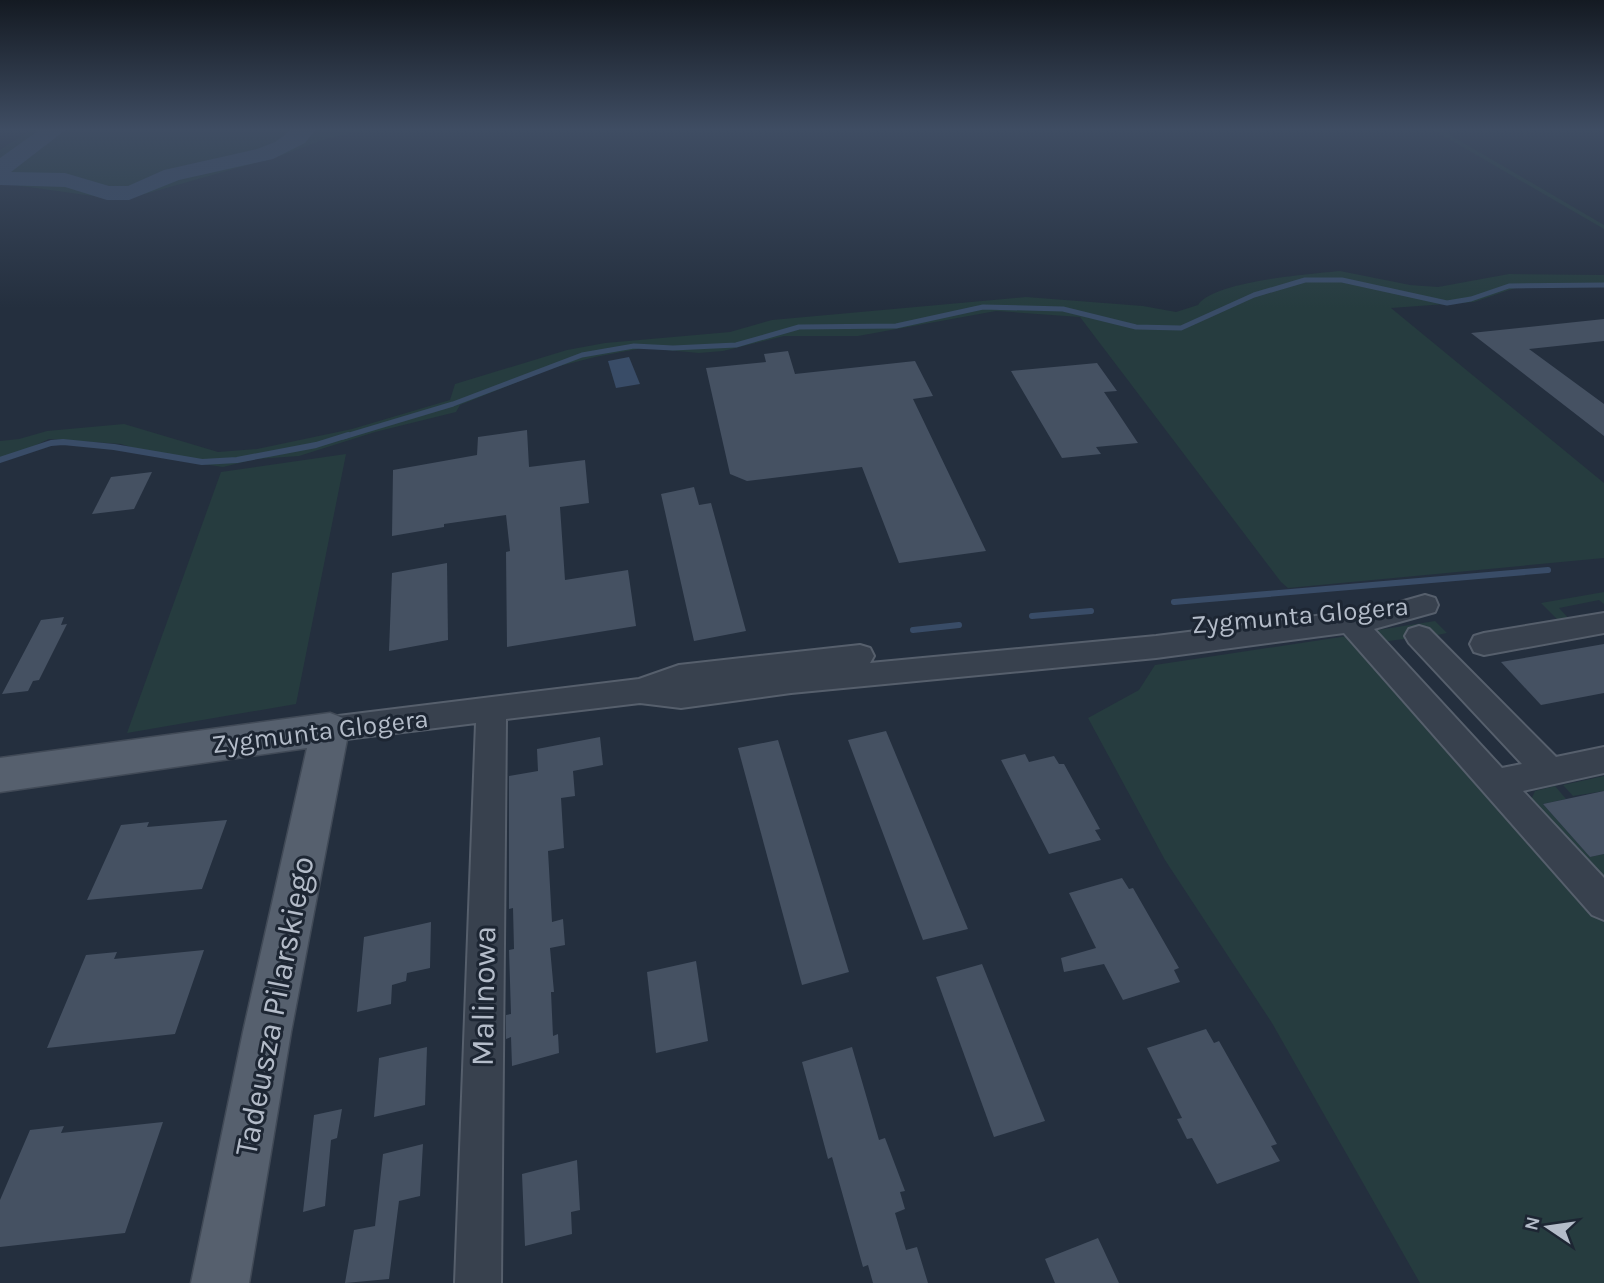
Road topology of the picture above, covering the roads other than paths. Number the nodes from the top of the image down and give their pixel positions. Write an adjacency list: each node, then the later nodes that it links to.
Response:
1 (1351, 622): 5 (street, Zygmunta Glogera); 5 (street, Zygmunta Glogera); 11 (street)
2 (1604, 623): 4 (street)
3 (1419, 636): 9 (street)
4 (1484, 644)
5 (640, 691): 6 (street, Zygmunta Glogera)
6 (491, 709): 7 (street, Zygmunta Glogera); 14 (street, Malinowa)
7 (330, 729): 10 (main road, Zygmunta Glogera); 13 (main road, Tadeusza Pilarskiego)
8 (1604, 760): 9 (street)
9 (1549, 771): 11 (street)
10 (0, 775)
11 (1496, 782): 12 (street)
12 (1604, 903)
13 (220, 1283)
14 (478, 1283)

